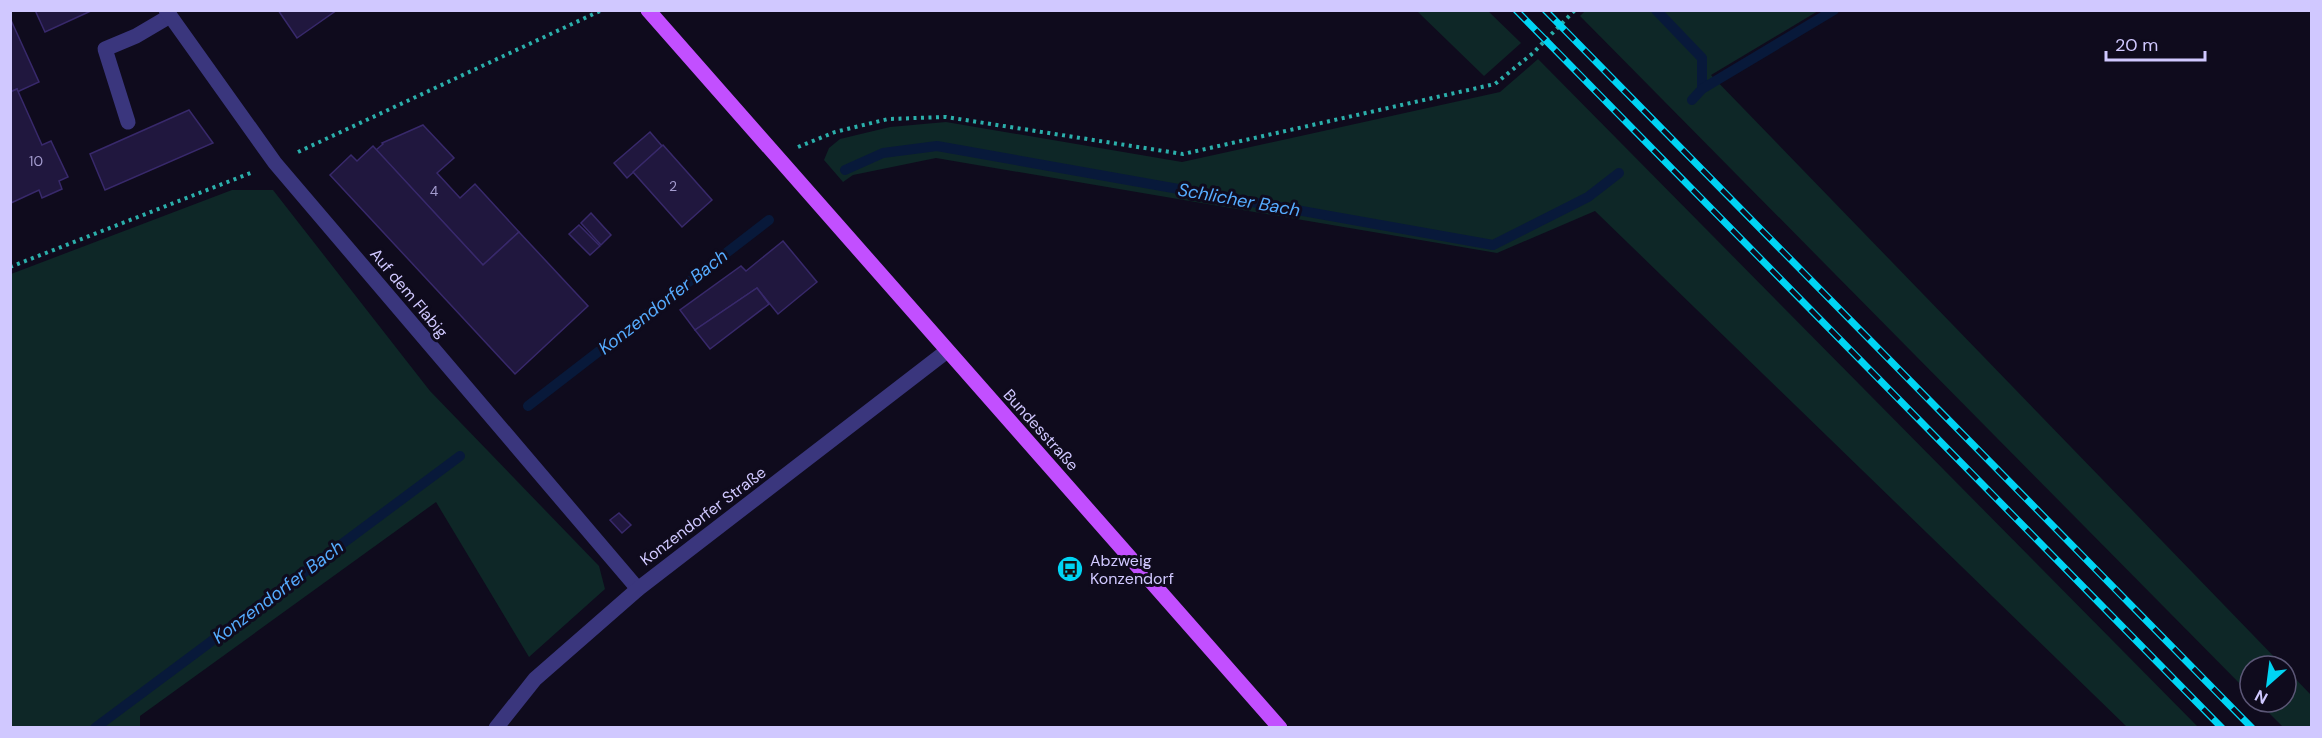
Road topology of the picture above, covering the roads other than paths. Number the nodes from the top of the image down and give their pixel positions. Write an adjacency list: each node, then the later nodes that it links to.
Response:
1 (648, 10): 4 (main road, Bundesstraße)
2 (168, 13): 3 (street); 5 (street, Auf dem Flabig)
3 (128, 122)
4 (947, 351): 5 (street, Konzendorfer Straße); 7 (main road, Bundesstraße)
5 (638, 589): 6 (street, Konzendorfer Straße)
6 (496, 728)
7 (1280, 728)

